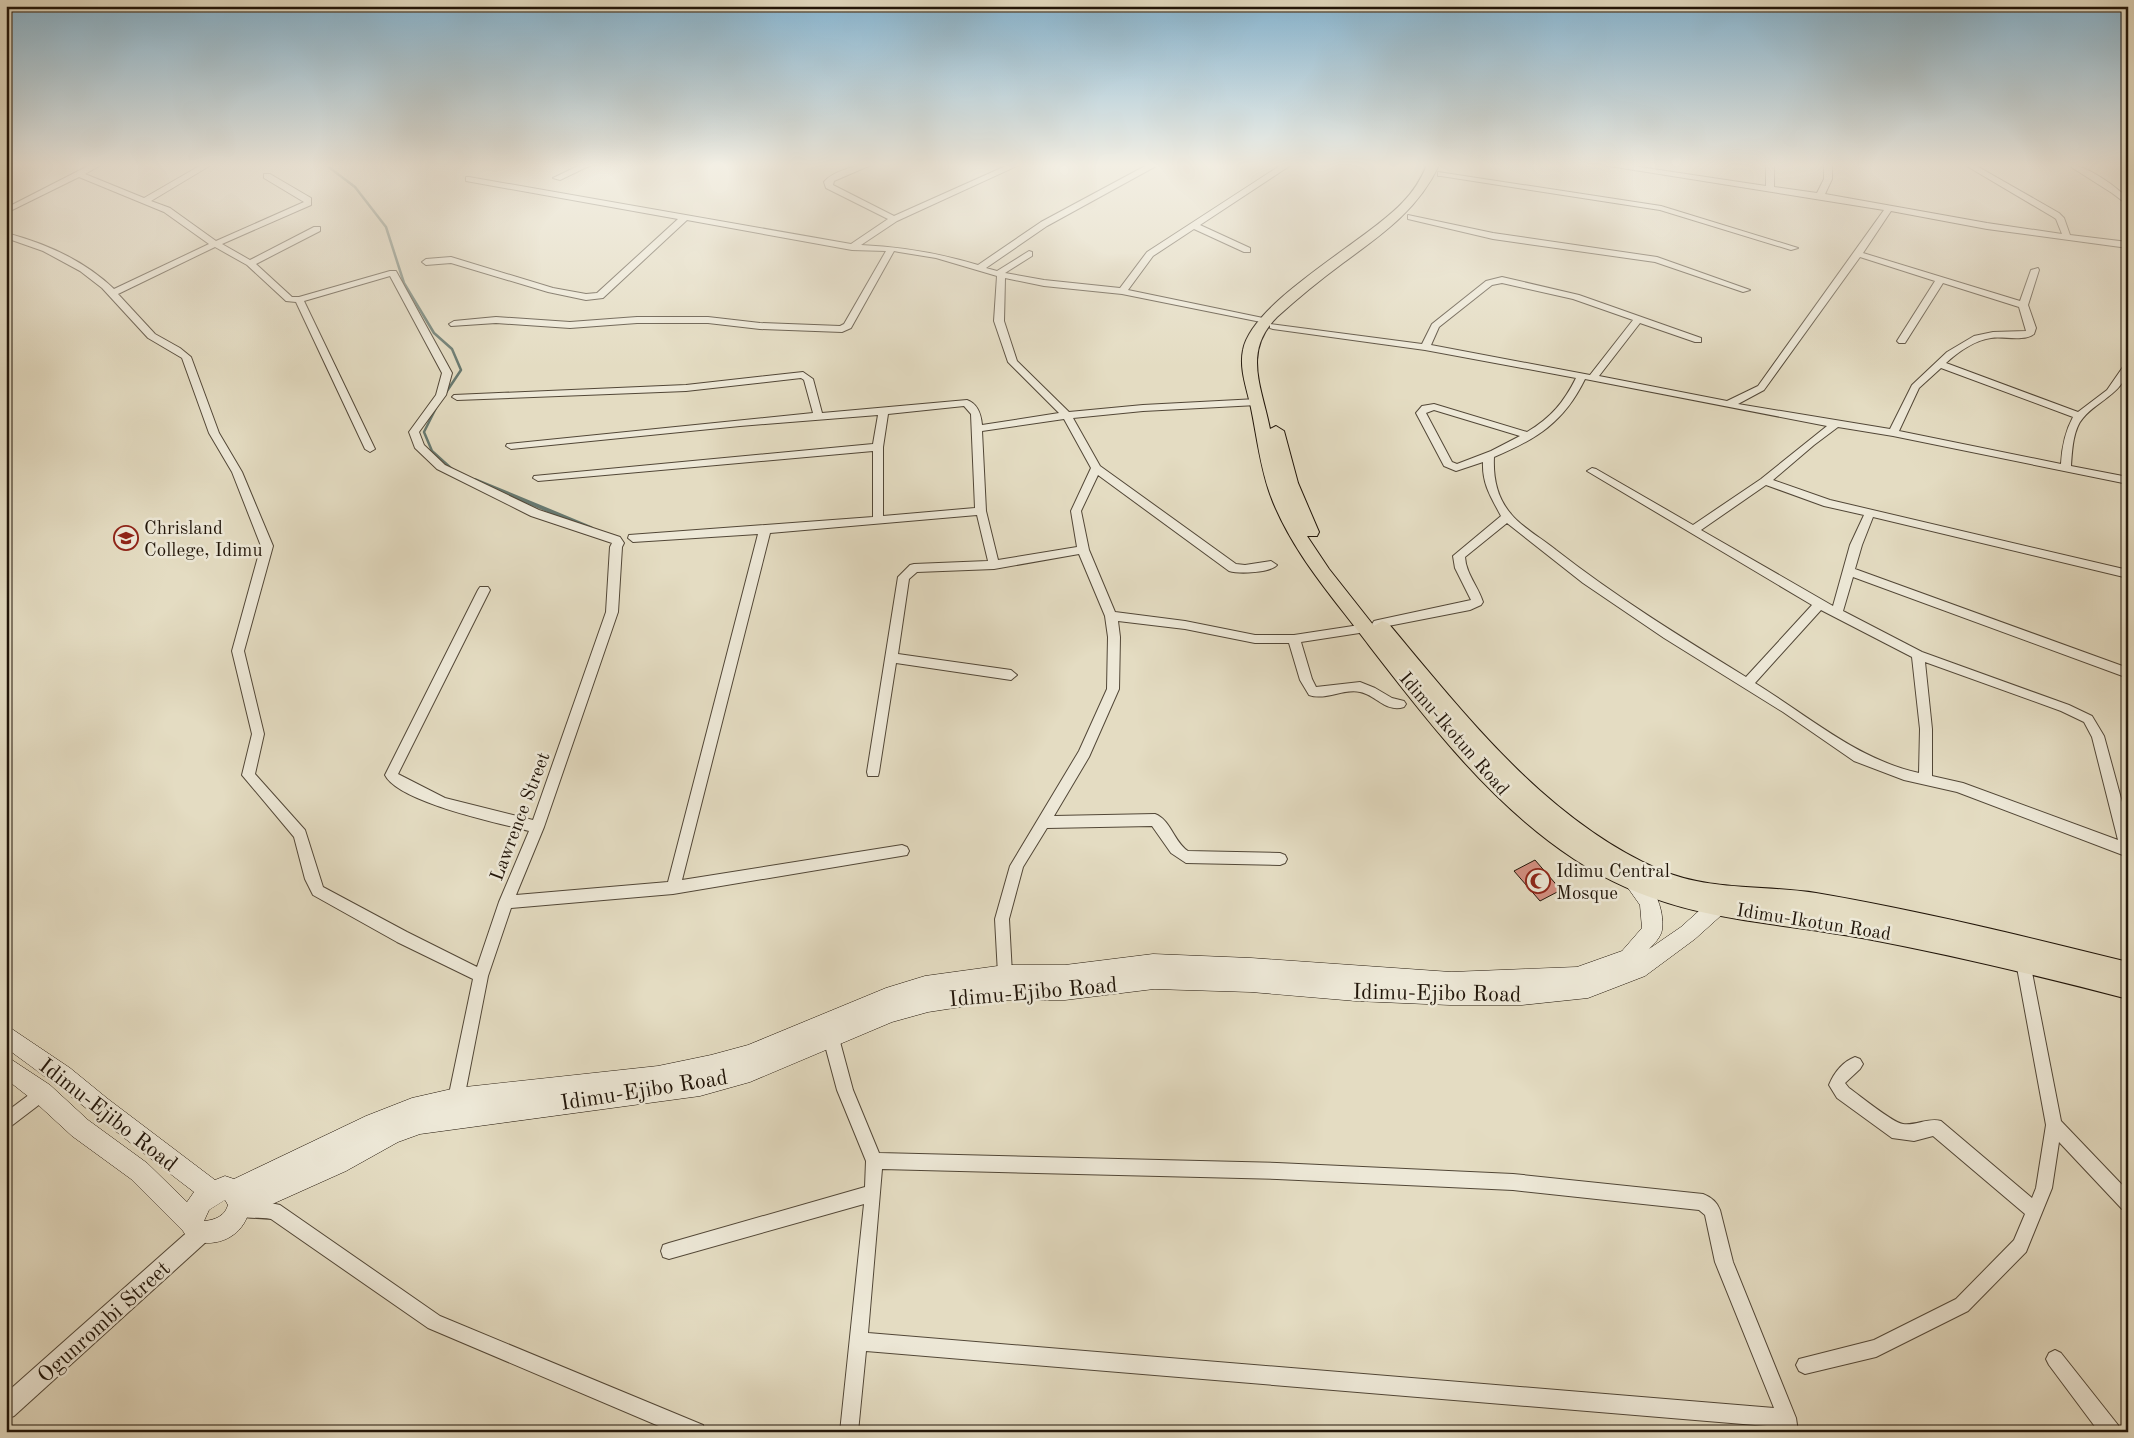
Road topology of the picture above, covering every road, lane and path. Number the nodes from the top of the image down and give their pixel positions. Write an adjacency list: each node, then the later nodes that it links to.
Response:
1 (198, 232): 19 (street)
2 (242, 232): 19 (street)
3 (311, 232): 28 (street)
4 (669, 232): 27 (street)
5 (766, 232): 21 (street)
6 (874, 232): 21 (street)
7 (1032, 232): 29 (street)
8 (1182, 232): 34 (street)
9 (1209, 232): 24 (street)
10 (1378, 232): 40 (main road, Idimu-Ikotun Road)
11 (1391, 232): 40 (main road, Idimu-Ikotun Road)
12 (1476, 232): 33 (street)
13 (1741, 232): 22 (street)
14 (1873, 232): 26 (street)
15 (2031, 232): 18 (street)
16 (2064, 232): 18 (street)
17 (6, 235): 35 (street)
18 (2066, 237): 20 (street)
19 (215, 244): 28 (street); 35 (street)
20 (2128, 245)
21 (852, 247): 23 (street)
22 (1794, 248)
23 (891, 249): 29 (street); 39 (street)
24 (1248, 250)
25 (1029, 254): 31 (street)
26 (1858, 254): 32 (street); 49 (street)
27 (426, 262)
28 (250, 263): 36 (street)
29 (980, 268): 31 (street)
30 (2035, 270): 37 (street)
31 (999, 274): 34 (street); 52 (street)
32 (1941, 279): 37 (street); 42 (street)
33 (1746, 290)
34 (1122, 291): 40 (street)
35 (111, 294): 107 (street)
36 (299, 300): 60 (street); 96 (street, Lawrence Street)
37 (2023, 306): 44 (street)
38 (1638, 318): 41 (street); 43 (street); 46 (street)
39 (454, 324)
40 (1268, 324): 43 (street); 48 (main road, Idimu-Ikotun Road); 84 (main road, Idimu-Ikotun Road)
41 (1698, 340)
42 (1902, 341)
43 (1425, 347): 46 (street)
44 (1940, 364): 53 (street); 56 (street)
45 (2128, 366): 53 (street)
46 (1588, 376): 49 (street); 57 (street)
47 (457, 397): 51 (street)
48 (1257, 402): 52 (street); 84 (main road, Idimu-Ikotun Road)
49 (1728, 405): 54 (street)
50 (884, 411): 51 (street); 55 (street); 59 (street)
51 (818, 415): 58 (street)
52 (1067, 415): 55 (street); 62 (street)
53 (2078, 416): 63 (street)
54 (1838, 423): 56 (street); 67 (street)
55 (976, 429): 68 (street)
56 (1893, 434): 63 (street)
57 (1527, 436): 61 (street); 61 (street)
58 (511, 446)
59 (878, 446): 65 (street); 71 (street)
60 (370, 449)
61 (1489, 454): 70 (street)
62 (1096, 468): 75 (street); 77 (street)
63 (2066, 468): 66 (street)
64 (1592, 471): 73 (street)
65 (538, 478)
66 (2128, 480)
67 (1765, 481): 69 (street); 73 (street)
68 (981, 510): 71 (street); 76 (street)
69 (1870, 513): 78 (street); 79 (street)
70 (1507, 517): 84 (street); 90 (street)
71 (878, 520): 72 (street)
72 (765, 530): 74 (street); 101 (street)
73 (1693, 530): 81 (street)
74 (633, 538)
75 (1083, 550): 76 (street); 83 (street)
76 (994, 565): 87 (street)
77 (1271, 566)
78 (1848, 571): 82 (street); 88 (street)
79 (2128, 574)
80 (484, 590): 96 (street)
81 (1820, 604): 82 (street); 90 (street)
82 (1837, 612): 86 (street)
83 (1111, 616): 85 (street); 94 (street)
84 (1372, 626): 85 (street); 100 (main road, Idimu-Ikotun Road); 105 (main road, Idimu-Ikotun Road)
85 (1294, 639): 91 (street)
86 (1918, 655): 93 (street); 95 (street)
87 (892, 658): 89 (street); 92 (street)
88 (2128, 673)
89 (1011, 675)
90 (1747, 684): 93 (street)
91 (1400, 704)
92 (873, 772)
93 (1925, 780): 97 (street)
94 (1043, 822): 99 (street); 106 (street)
95 (2123, 822): 97 (street)
96 (537, 827): 102 (street, Lawrence Street)
97 (2127, 850)
98 (902, 851): 101 (street)
99 (1280, 859)
100 (1633, 881): 103 (main road, Idimu-Ikotun Road); 106 (main road, Idimu-Ejibo Road)
101 (673, 888): 102 (street)
102 (506, 902): 107 (street, Lawrence Street)
103 (1718, 906): 104 (main road, Idimu-Ikotun Road); 110 (main road, Idimu-Ejibo Road)
104 (2023, 962): 108 (main road, Idimu-Ikotun Road); 116 (street)
105 (2128, 972)
106 (1005, 974): 114 (main road, Idimu-Ejibo Road)
107 (481, 976): 114 (street, Lawrence Street)
108 (2128, 989)
109 (6, 1035): 118 (main road, Idimu-Ejibo Road)
110 (831, 1038): 117 (street); 120 (main road, Idimu-Ejibo Road)
111 (1855, 1064): 122 (street)
112 (6, 1066): 113 (main road, Idimu-Ejibo Road)
113 (42, 1093): 115 (street); 123 (main road, Idimu-Ejibo Road)
114 (456, 1099): 120 (main road, Idimu-Ejibo Road)
115 (6, 1122)
116 (2054, 1125): 121 (street); 122 (street)
117 (874, 1161): 119 (street); 129 (street)
118 (212, 1192): 120 (main road); 123 (main road)
119 (873, 1193): 124 (street); 125 (street)
120 (238, 1203): 123 (main road); 130 (street)
121 (2128, 1203)
122 (2034, 1211): 127 (street)
123 (196, 1228): 128 (street, Ogunrombi Street)
124 (669, 1251)
125 (858, 1341): 129 (street); 131 (street)
126 (2055, 1359): 132 (street)
127 (1805, 1365)
128 (6, 1408)
129 (1788, 1425)
130 (696, 1432)
131 (849, 1432)
132 (2111, 1432)

